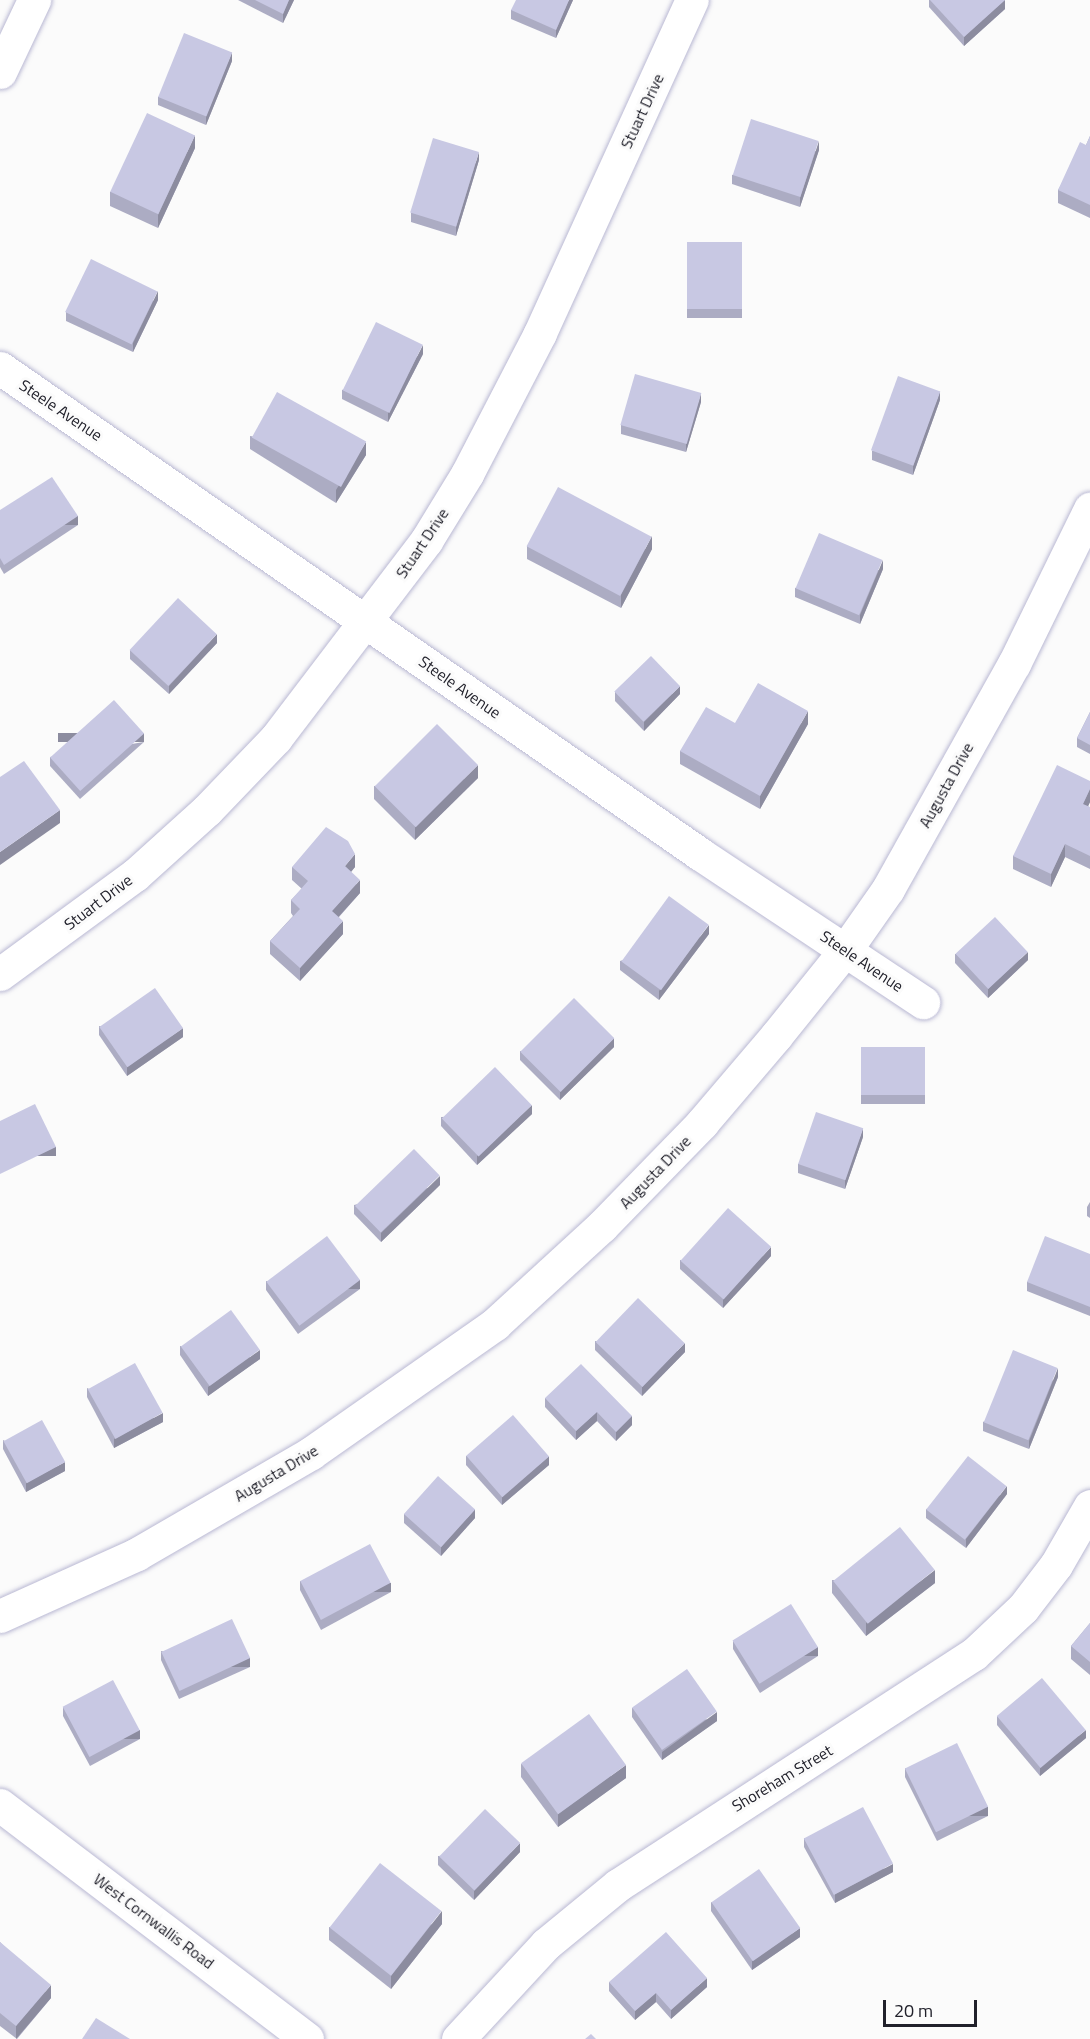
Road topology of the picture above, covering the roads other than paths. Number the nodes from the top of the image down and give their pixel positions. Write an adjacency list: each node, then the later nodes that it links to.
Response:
1 (34, 0): 3 (street)
2 (692, 0): 6 (street, Stuart Drive)
3 (0, 72)
4 (0, 368): 6 (street, Steele Avenue)
5 (1090, 509): 7 (street, Augusta Drive)
6 (366, 622): 7 (street, Steele Avenue); 8 (street, Stuart Drive)
7 (846, 950): 9 (street, Steele Avenue); 11 (street, Augusta Drive)
8 (0, 974)
9 (923, 1002)
10 (1090, 1506): 14 (street, Shoreham Street)
11 (0, 1616)
12 (0, 1805): 13 (street, West Cornwallis Road)
13 (307, 2039)
14 (458, 2039)

